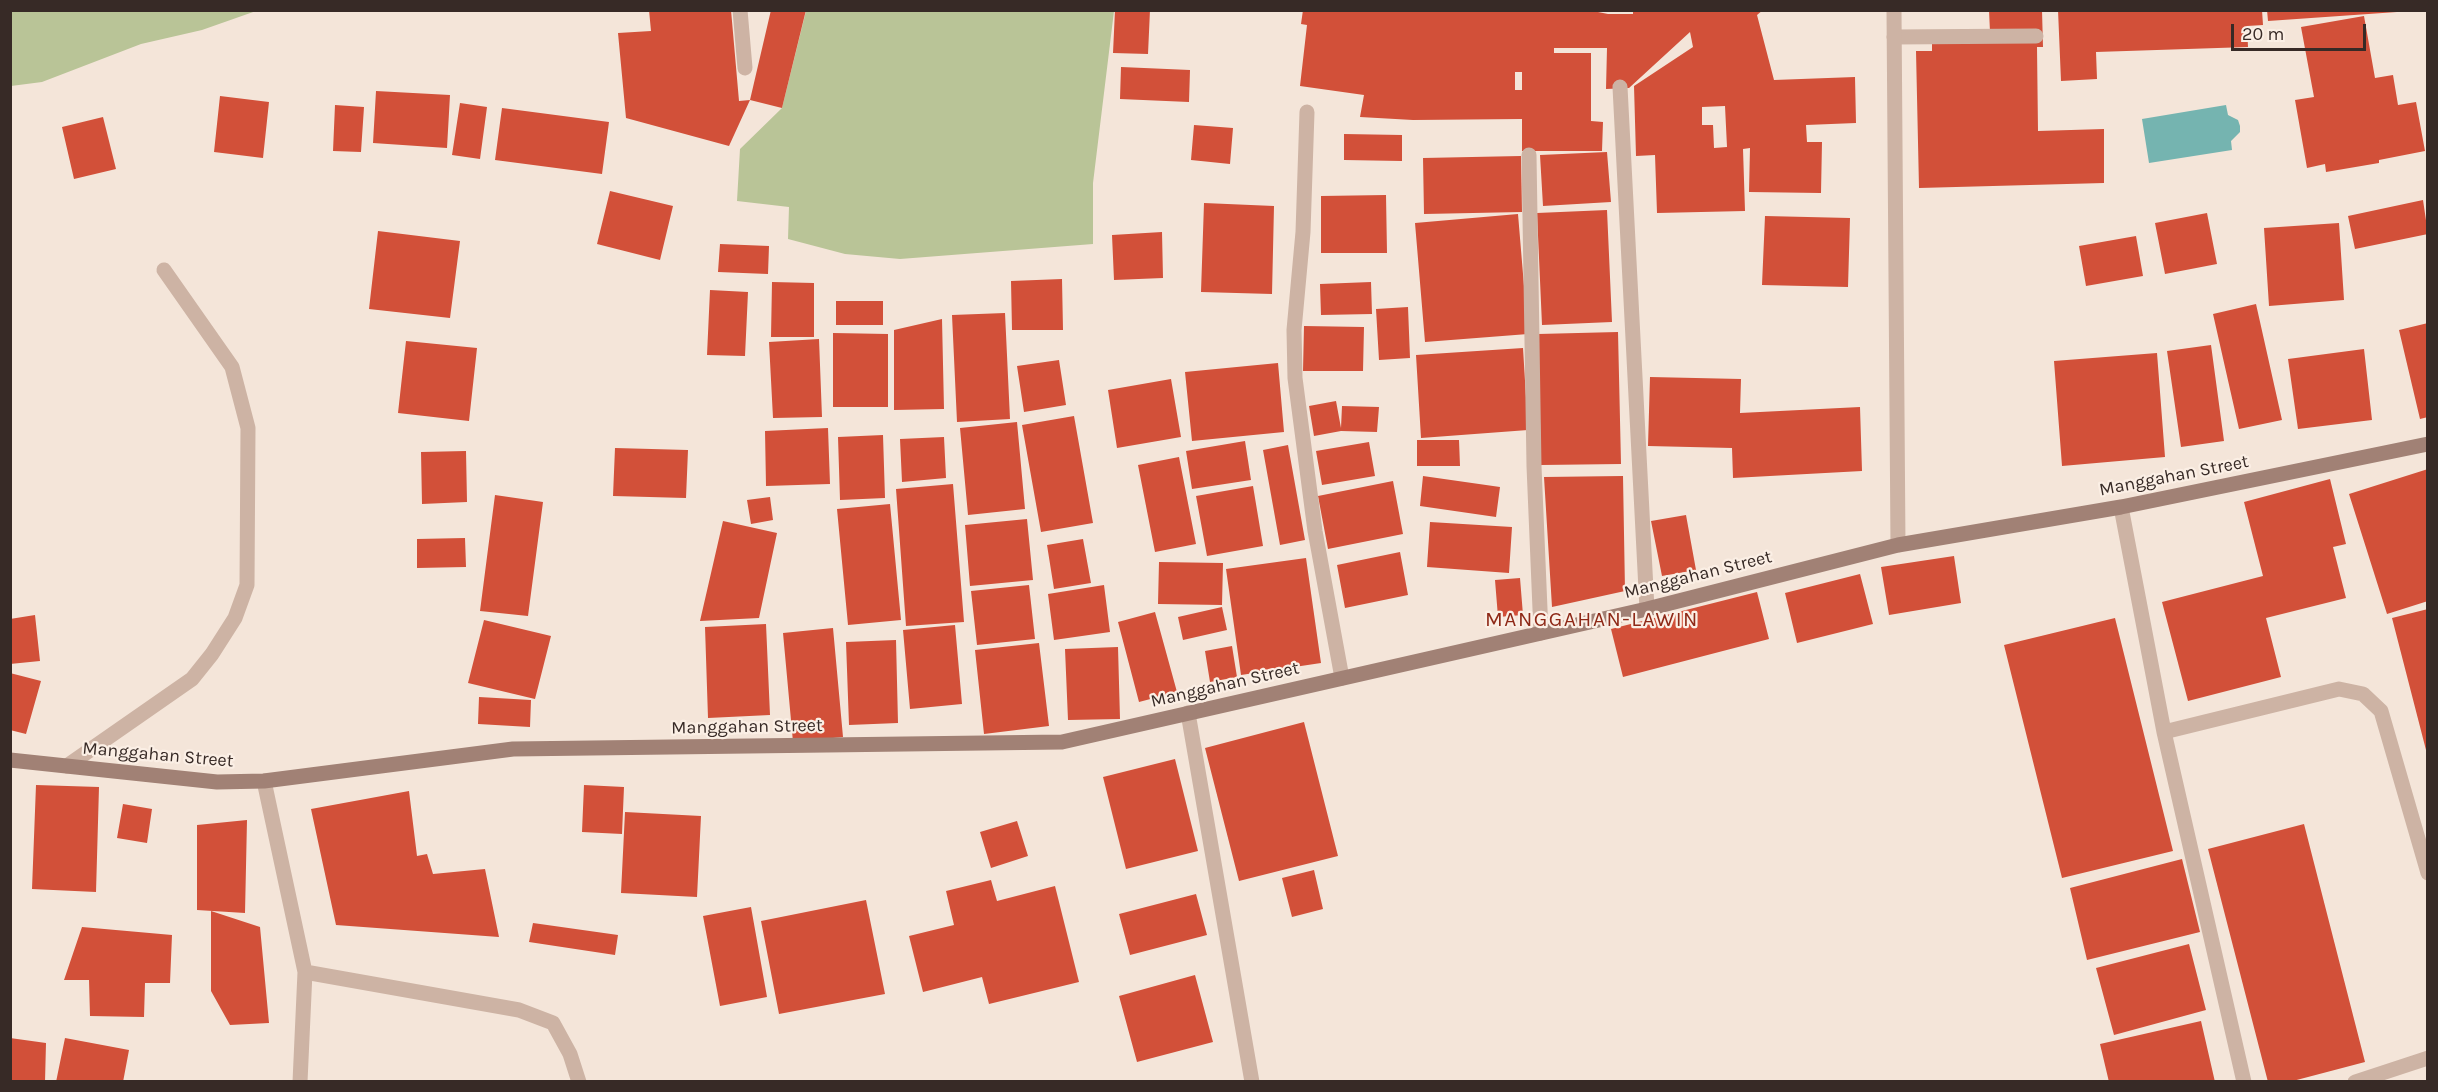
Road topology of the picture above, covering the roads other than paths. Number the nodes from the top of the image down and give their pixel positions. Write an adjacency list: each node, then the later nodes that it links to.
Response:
1 (740, 10): 5 (street)
2 (1894, 10): 4 (street)
3 (2036, 36): 4 (street)
4 (1894, 37): 12 (street)
5 (745, 68)
6 (1620, 87): 13 (street)
7 (1306, 112): 15 (street)
8 (1529, 154): 14 (street)
9 (164, 270): 19 (street)
10 (2427, 444): 11 (street, Manggahan Street)
11 (2121, 507): 12 (street, Manggahan Street); 17 (street)
12 (1898, 545): 13 (street, Manggahan Street)
13 (1647, 609): 14 (street, Manggahan Street)
14 (1541, 633): 15 (street, Manggahan Street)
15 (1342, 678): 16 (street, Manggahan Street)
16 (1188, 713): 20 (street, Manggahan Street); 26 (street)
17 (2164, 732): 21 (street); 27 (street)
18 (10, 760): 19 (street, Manggahan Street)
19 (67, 766): 20 (street, Manggahan Street)
20 (264, 781): 22 (street)
21 (2427, 873)
22 (305, 972): 24 (street); 25 (street)
23 (2427, 1058): 28 (street)
24 (300, 1082)
25 (579, 1082)
26 (1252, 1082)
27 (2244, 1082)
28 (2355, 1082)

